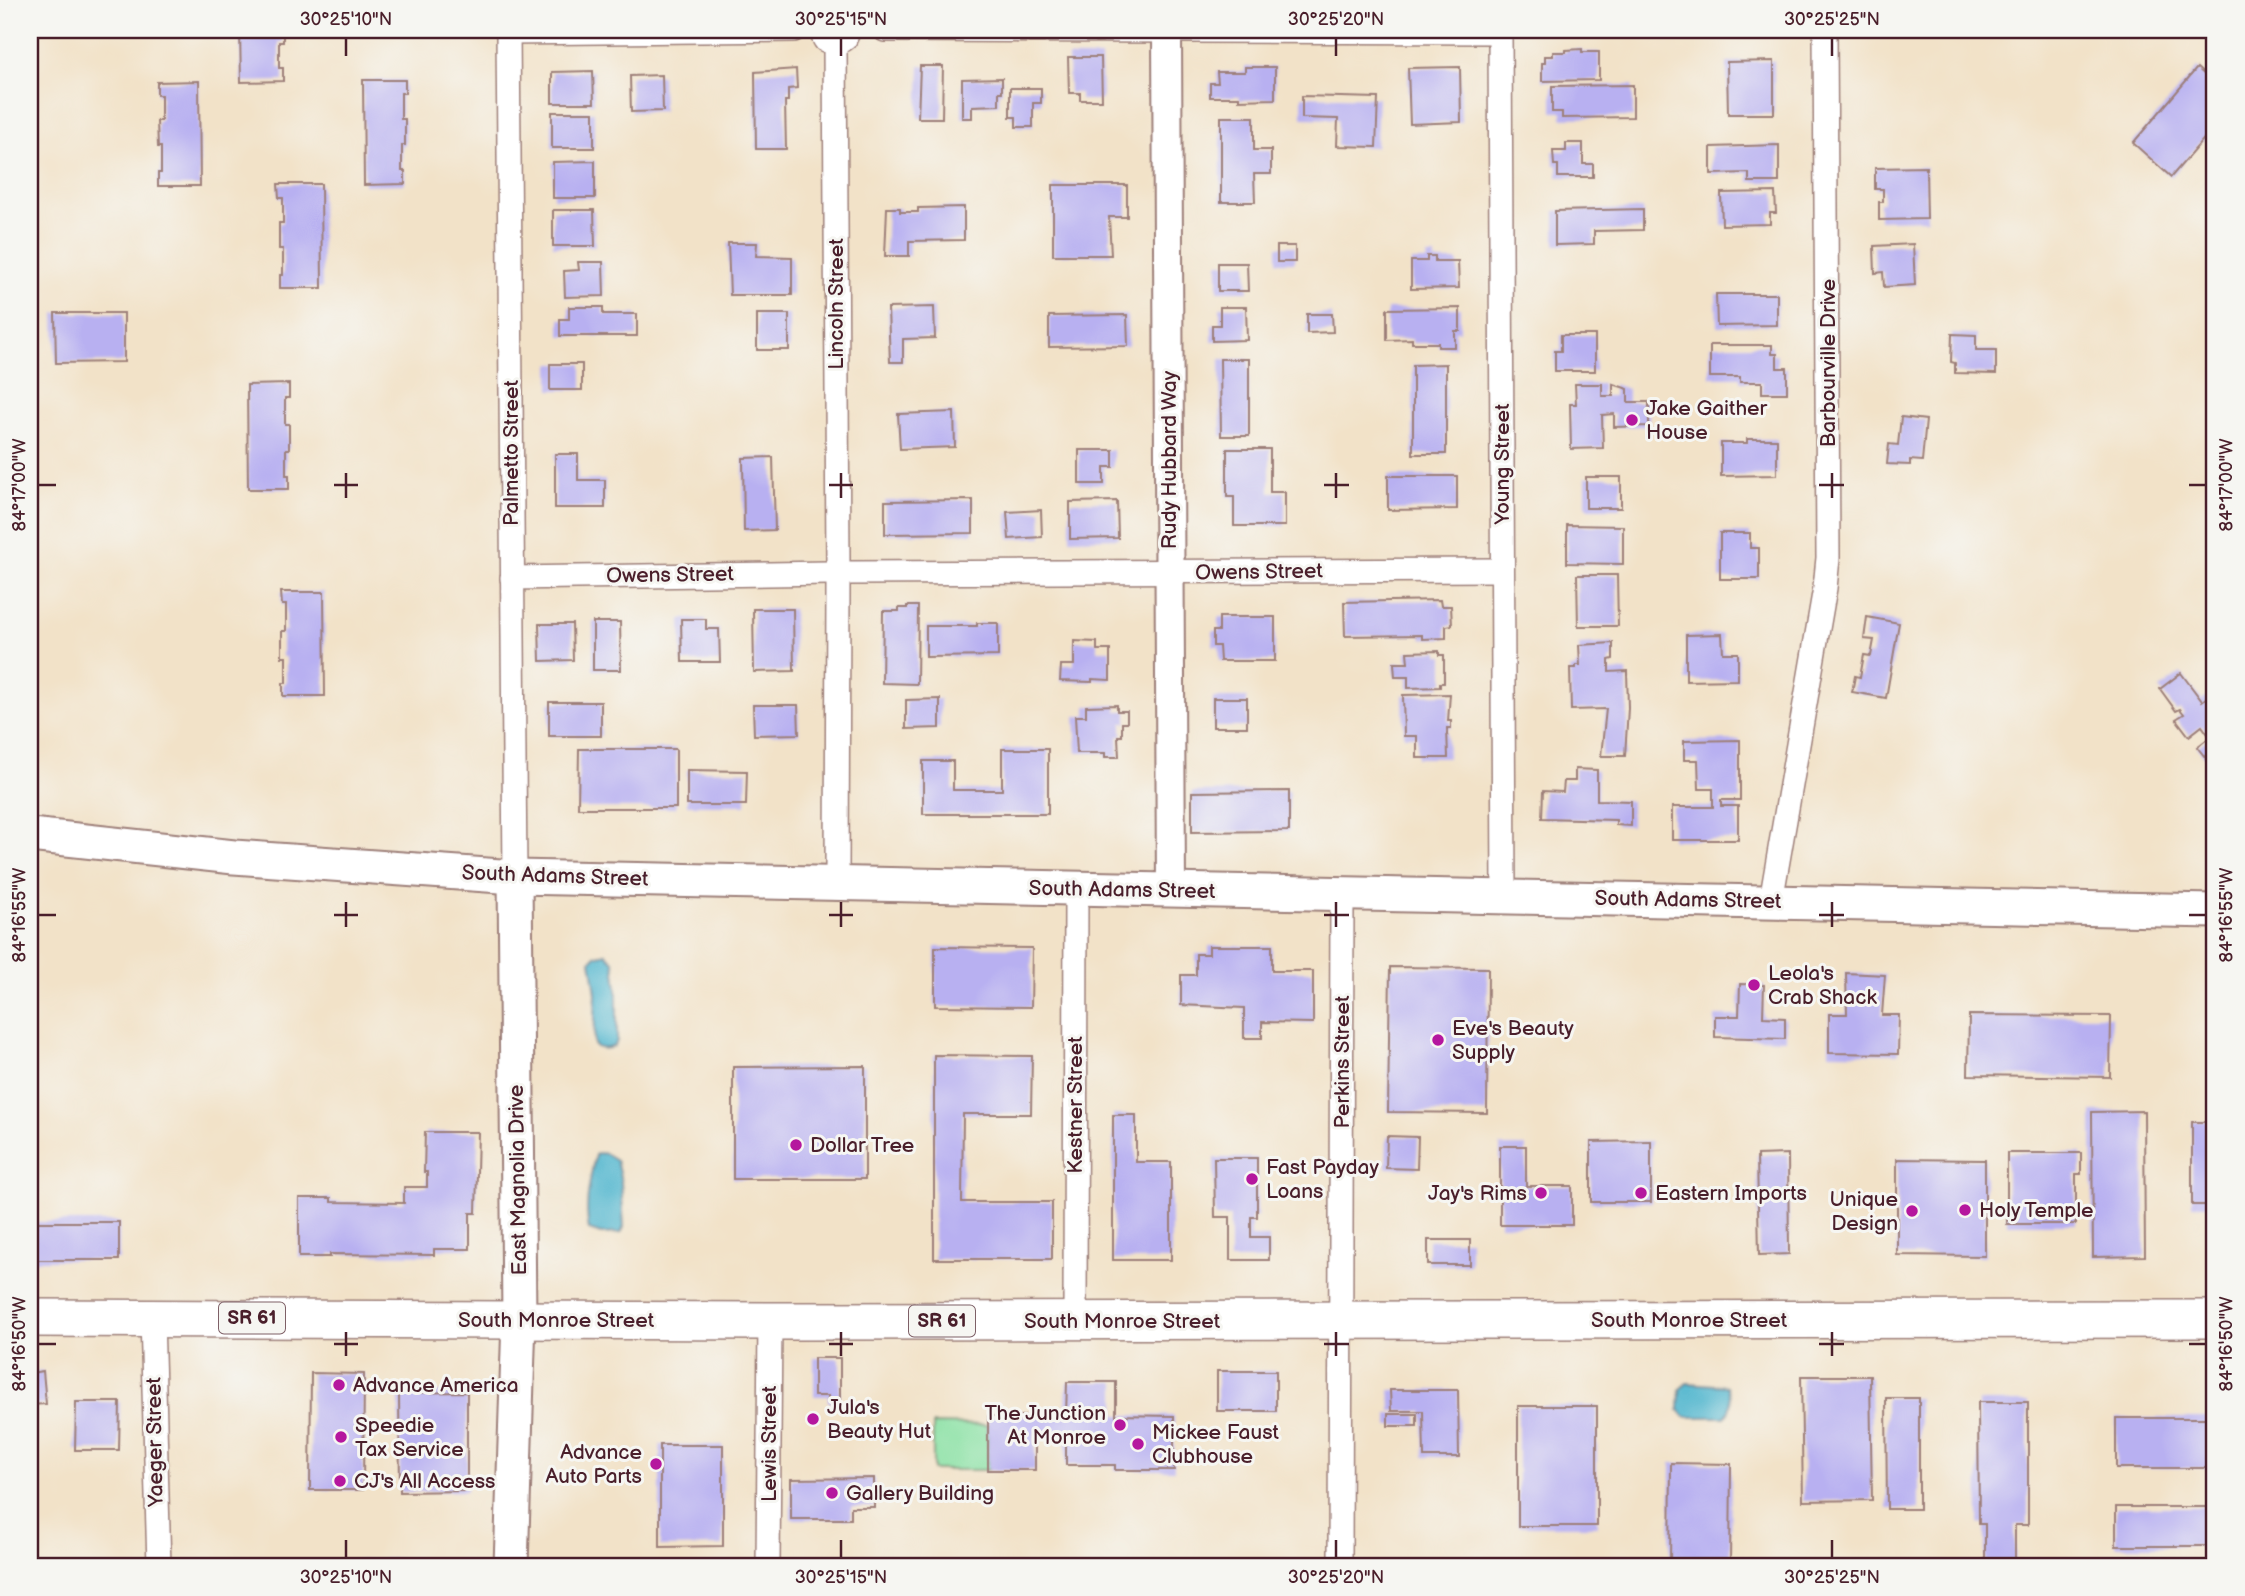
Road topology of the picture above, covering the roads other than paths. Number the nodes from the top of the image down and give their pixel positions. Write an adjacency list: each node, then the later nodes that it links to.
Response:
1 (794, 30): 4 (street)
2 (885, 30): 5 (street)
3 (1825, 30): 19 (street, Barbourville Drive)
4 (508, 31): 11 (street, Palmetto Street)
5 (1167, 31): 6 (street); 9 (street, Rudy Hubbard Way)
6 (1500, 31): 8 (street, Young Street)
7 (835, 34): 10 (street, Lincoln Street)
8 (1502, 570): 9 (street, Owens Street); 18 (street, Young Street)
9 (1170, 572): 10 (street, Owens Street); 16 (street, Rudy Hubbard Way)
10 (838, 573): 11 (street, Owens Street); 14 (street, Lincoln Street)
11 (512, 578): 13 (street, Palmetto Street)
12 (30, 835): 13 (main road, South Adams Street)
13 (515, 877): 14 (main road, South Adams Street); 23 (main road, East Magnolia Drive)
14 (837, 883): 15 (main road, South Adams Street)
15 (1076, 889): 16 (main road, South Adams Street); 26 (street, Kestner Street)
16 (1171, 891): 17 (main road, South Adams Street)
17 (1342, 895): 18 (main road, South Adams Street); 27 (street, Perkins Street)
18 (1504, 897): 19 (main road, South Adams Street)
19 (1771, 901): 20 (main road, South Adams Street)
20 (2215, 911)
21 (30, 1318): 22 (main road, South Monroe Street / SR 61)
22 (152, 1318): 23 (main road, South Monroe Street / SR 61); 28 (street, Yaeger Street)
23 (519, 1319): 25 (main road, South Monroe Street / SR 61); 29 (main road, East Magnolia Drive)
24 (2215, 1319): 27 (main road, South Monroe Street / SR 61)
25 (770, 1321): 26 (main road, South Monroe Street / SR 61); 30 (street, Lewis Street)
26 (1075, 1321): 27 (main road, South Monroe Street / SR 61)
27 (1340, 1321): 31 (street, Perkins Street)
28 (159, 1566)
29 (511, 1566)
30 (768, 1566)
31 (1340, 1566)

